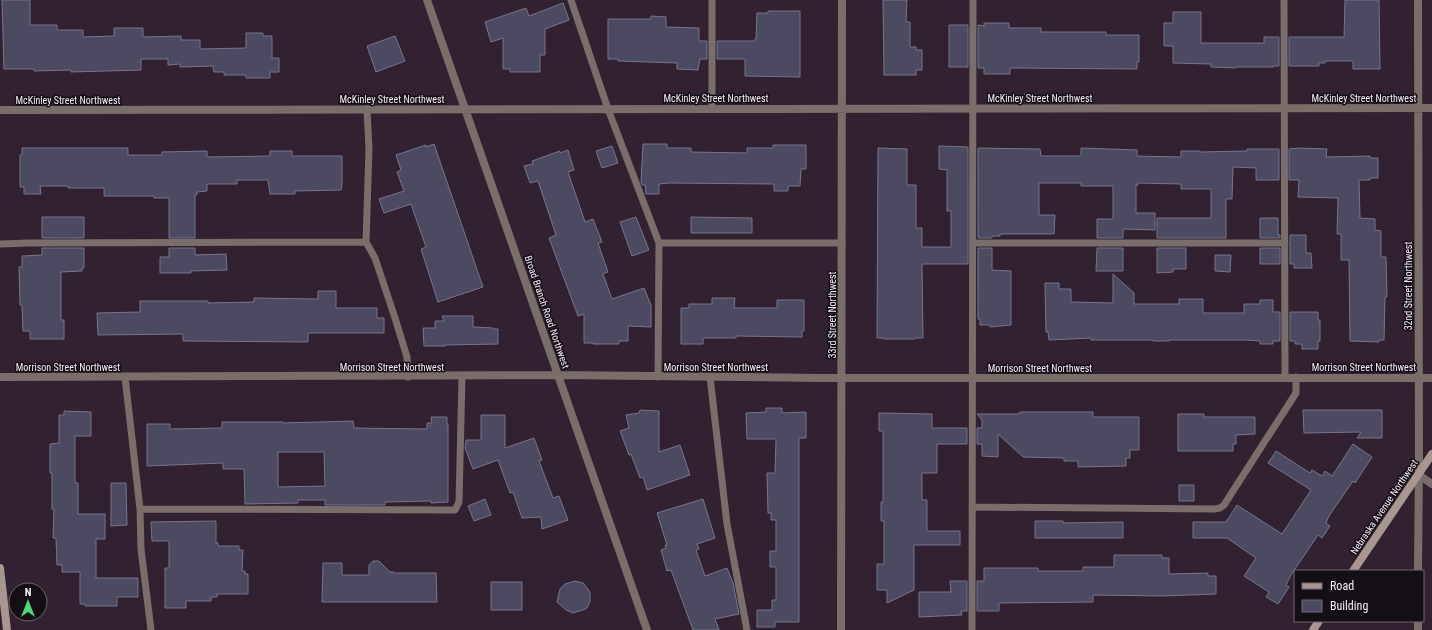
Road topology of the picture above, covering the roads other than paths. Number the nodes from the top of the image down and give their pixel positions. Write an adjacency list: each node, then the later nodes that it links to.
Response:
1 (427, 0): 16 (street, Broad Branch Road Northwest)
2 (571, 0): 8 (lane)
3 (712, 0): 9 (lane)
4 (842, 0): 10 (street, 33rd Street Northwest)
5 (973, 0): 11 (lane)
6 (1284, 0): 12 (lane)
7 (1418, 0): 13 (street, 32nd Street Northwest)
8 (608, 108): 9 (street, McKinley Street Northwest); 16 (street, McKinley Street Northwest); 19 (lane)
9 (712, 108): 10 (street, McKinley Street Northwest)
10 (842, 108): 11 (street, McKinley Street Northwest); 20 (street, 33rd Street Northwest)
11 (974, 108): 12 (street, McKinley Street Northwest); 23 (lane)
12 (1285, 108): 13 (street, McKinley Street Northwest); 21 (lane)
13 (1418, 108): 14 (street, McKinley Street Northwest); 33 (street, 32nd Street Northwest)
14 (1432, 108)
15 (367, 109): 16 (street, McKinley Street Northwest); 17 (street, McKinley Street Northwest); 18 (lane)
16 (465, 109): 24 (street, Broad Branch Road Northwest)
17 (0, 110)
18 (366, 242): 22 (lane); 27 (lane)
19 (659, 243): 20 (lane); 29 (lane)
20 (842, 243): 34 (street, 33rd Street Northwest)
21 (1285, 243): 23 (lane); 31 (lane)
22 (0, 244)
23 (973, 244): 35 (lane)
24 (558, 376): 28 (street, Morrison Street Northwest); 29 (street, Morrison Street Northwest); 47 (street, Broad Branch Road Northwest)
25 (0, 377): 26 (street, Morrison Street Northwest)
26 (126, 377): 27 (street, Morrison Street Northwest); 41 (lane)
27 (408, 377): 28 (street, Morrison Street Northwest)
28 (462, 377): 41 (lane)
29 (658, 377): 30 (street, Morrison Street Northwest)
30 (710, 377): 34 (street, Morrison Street Northwest); 48 (lane)
31 (1285, 377): 32 (street, Morrison Street Northwest); 35 (street, Morrison Street Northwest)
32 (1296, 377): 33 (street, Morrison Street Northwest); 40 (lane)
33 (1418, 377): 36 (street, Morrison Street Northwest); 38 (street, 32nd Street Northwest)
34 (842, 378): 35 (street, Morrison Street Northwest); 49 (street, 33rd Street Northwest)
35 (972, 378): 40 (lane)
36 (1432, 378)
37 (1432, 454): 38 (street, Nebraska Avenue Northwest)
38 (1419, 475): 39 (street); 43 (street, Nebraska Avenue Northwest); 44 (street, 32nd Street Northwest)
39 (1432, 484)
40 (972, 508): 50 (lane)
41 (140, 509): 46 (lane)
42 (0, 568): 45 (street)
43 (1354, 570)
44 (1418, 570)
45 (7, 630)
46 (151, 630)
47 (647, 630)
48 (747, 630)
49 (841, 630)
50 (972, 630)

